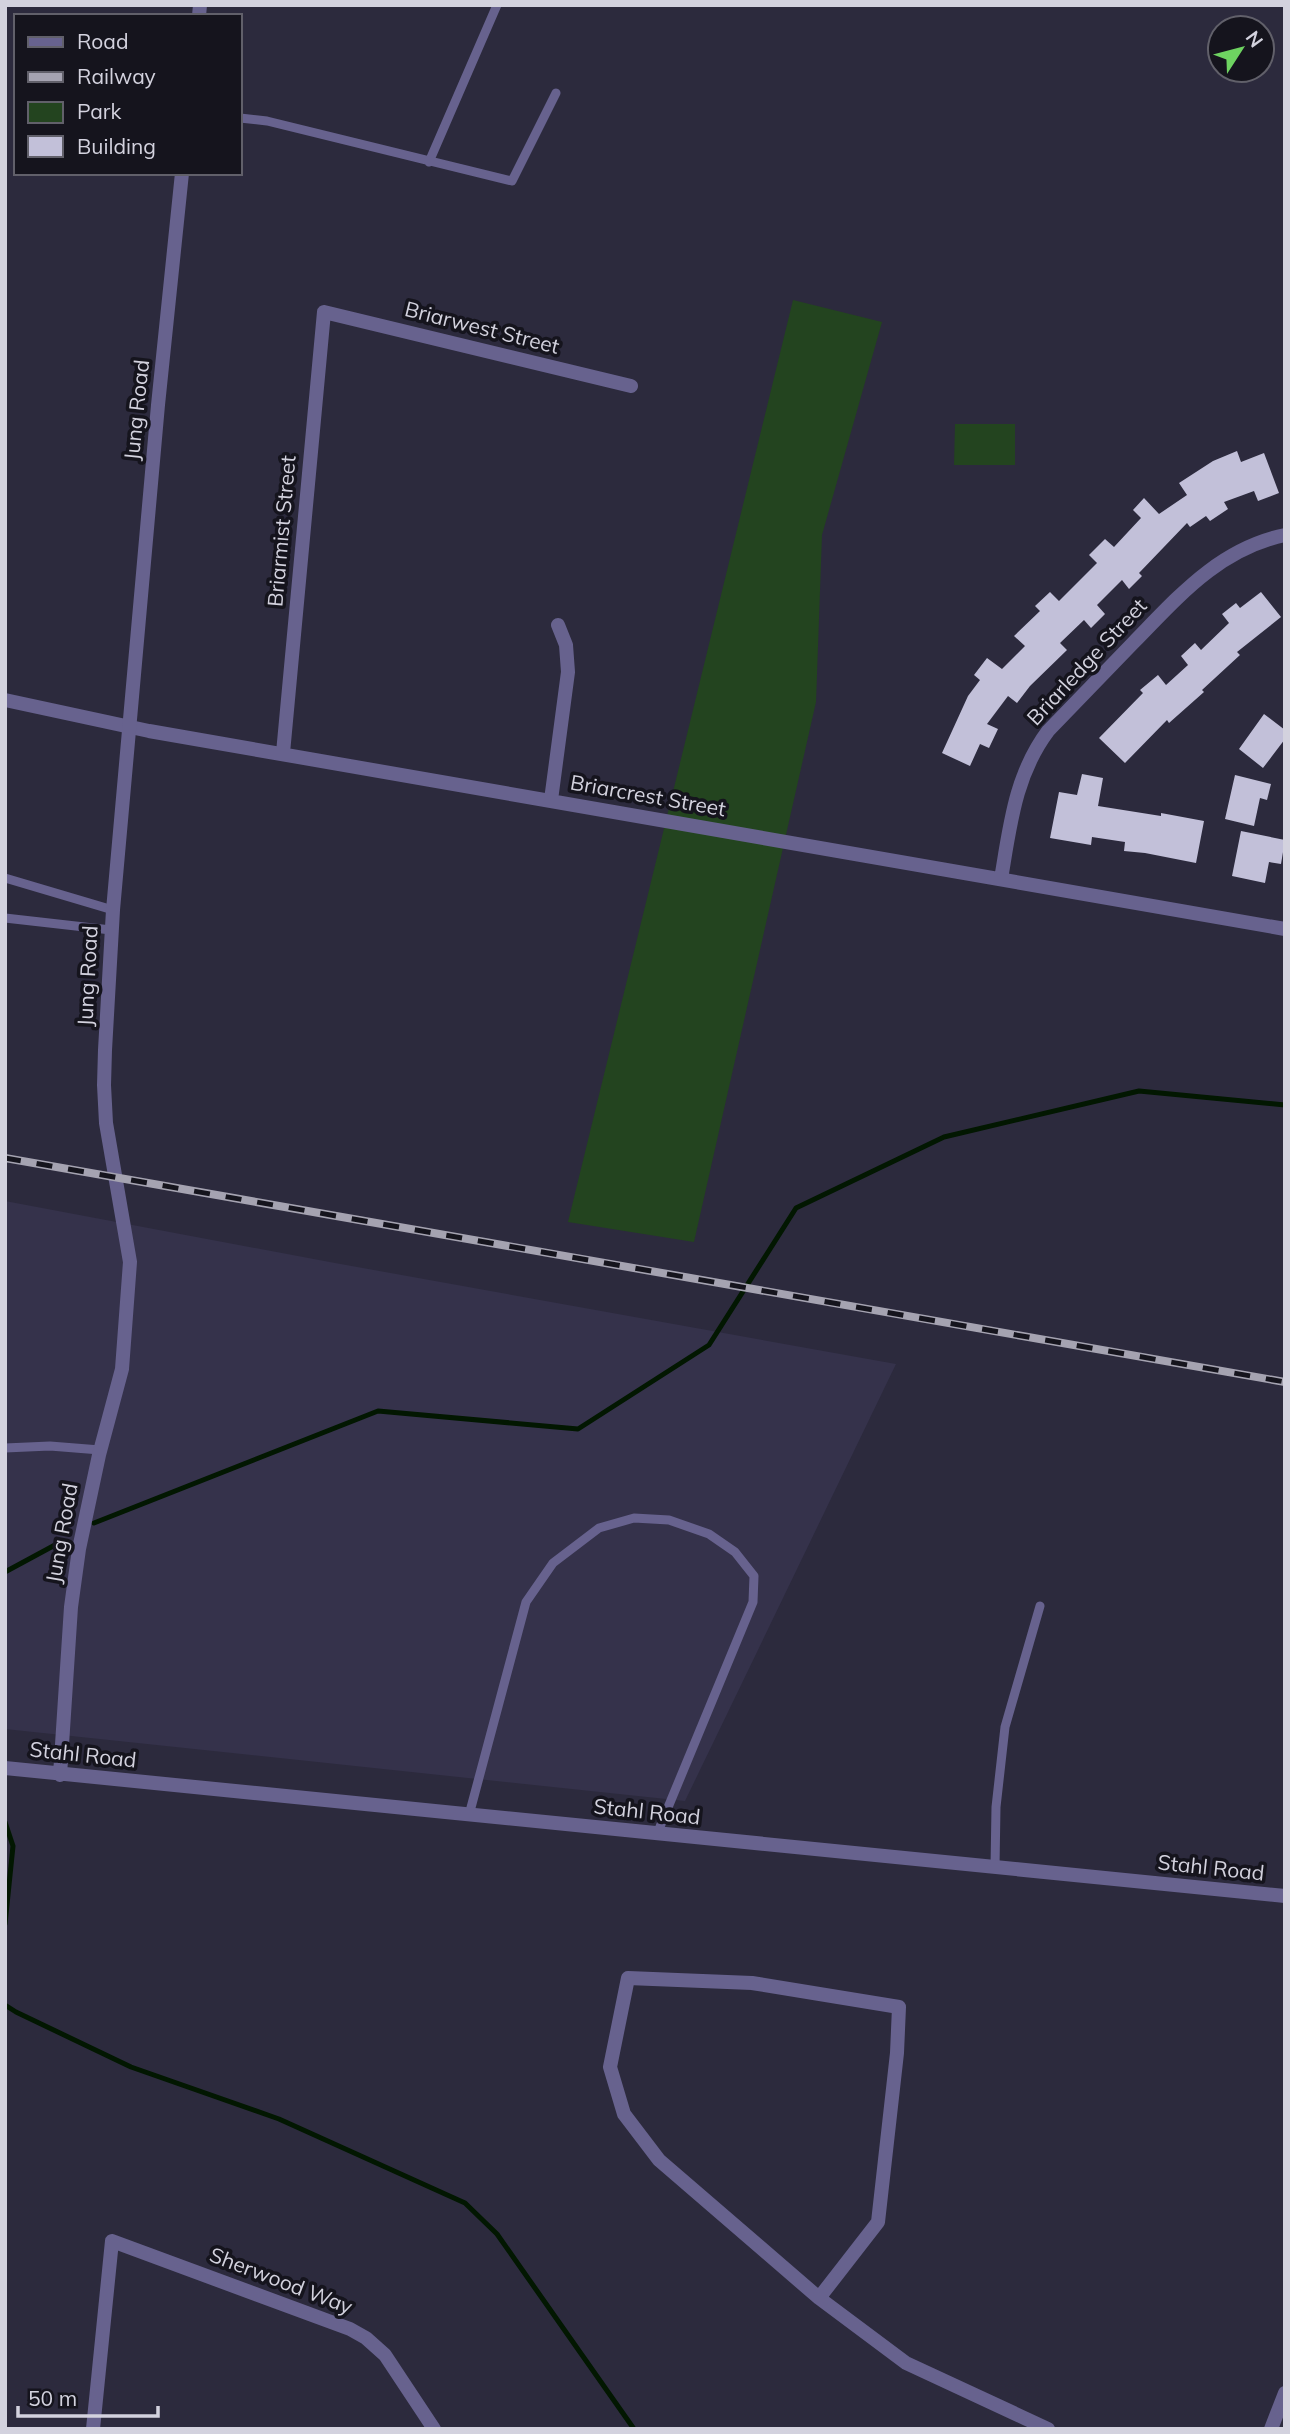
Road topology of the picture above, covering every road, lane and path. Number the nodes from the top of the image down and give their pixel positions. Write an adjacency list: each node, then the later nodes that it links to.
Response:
1 (497, 5): 4 (lane)
2 (556, 93): 4 (lane)
3 (242, 118): 4 (lane)
4 (429, 162)
5 (182, 175): 11 (street, Jung Road)
6 (324, 312): 7 (street, Briarwest Street); 12 (street, Briarmist Street)
7 (631, 386)
8 (1285, 535): 15 (street, Briarledge Street)
9 (558, 625): 13 (street)
10 (5, 700): 11 (street, Briarcrest Street)
11 (129, 726): 12 (street, Briarcrest Street); 16 (street, Jung Road)
12 (283, 753): 13 (street, Briarcrest Street)
13 (551, 800): 15 (street, Briarcrest Street)
14 (5, 878): 16 (lane)
15 (1001, 879): 18 (street, Briarcrest Street)
16 (113, 910): 19 (street, Jung Road)
17 (5, 918): 19 (lane)
18 (1285, 929)
19 (111, 930): 21 (street, Jung Road)
20 (5, 1448): 21 (lane)
21 (100, 1450): 24 (street, Jung Road)
22 (1040, 1606): 27 (lane)
23 (5, 1768): 24 (street, Stahl Road)
24 (60, 1775): 25 (street, Stahl Road)
25 (469, 1815): 26 (street, Stahl Road); 26 (lane)
26 (657, 1834): 27 (street, Stahl Road)
27 (995, 1867): 28 (street, Stahl Road)
28 (1285, 1896)
29 (819, 2298): 29 (street); 33 (street)
30 (1285, 2393): 34 (street)
31 (93, 2429): 32 (street, Sherwood Way)
32 (434, 2429)
33 (1048, 2429)
34 (1270, 2429)

